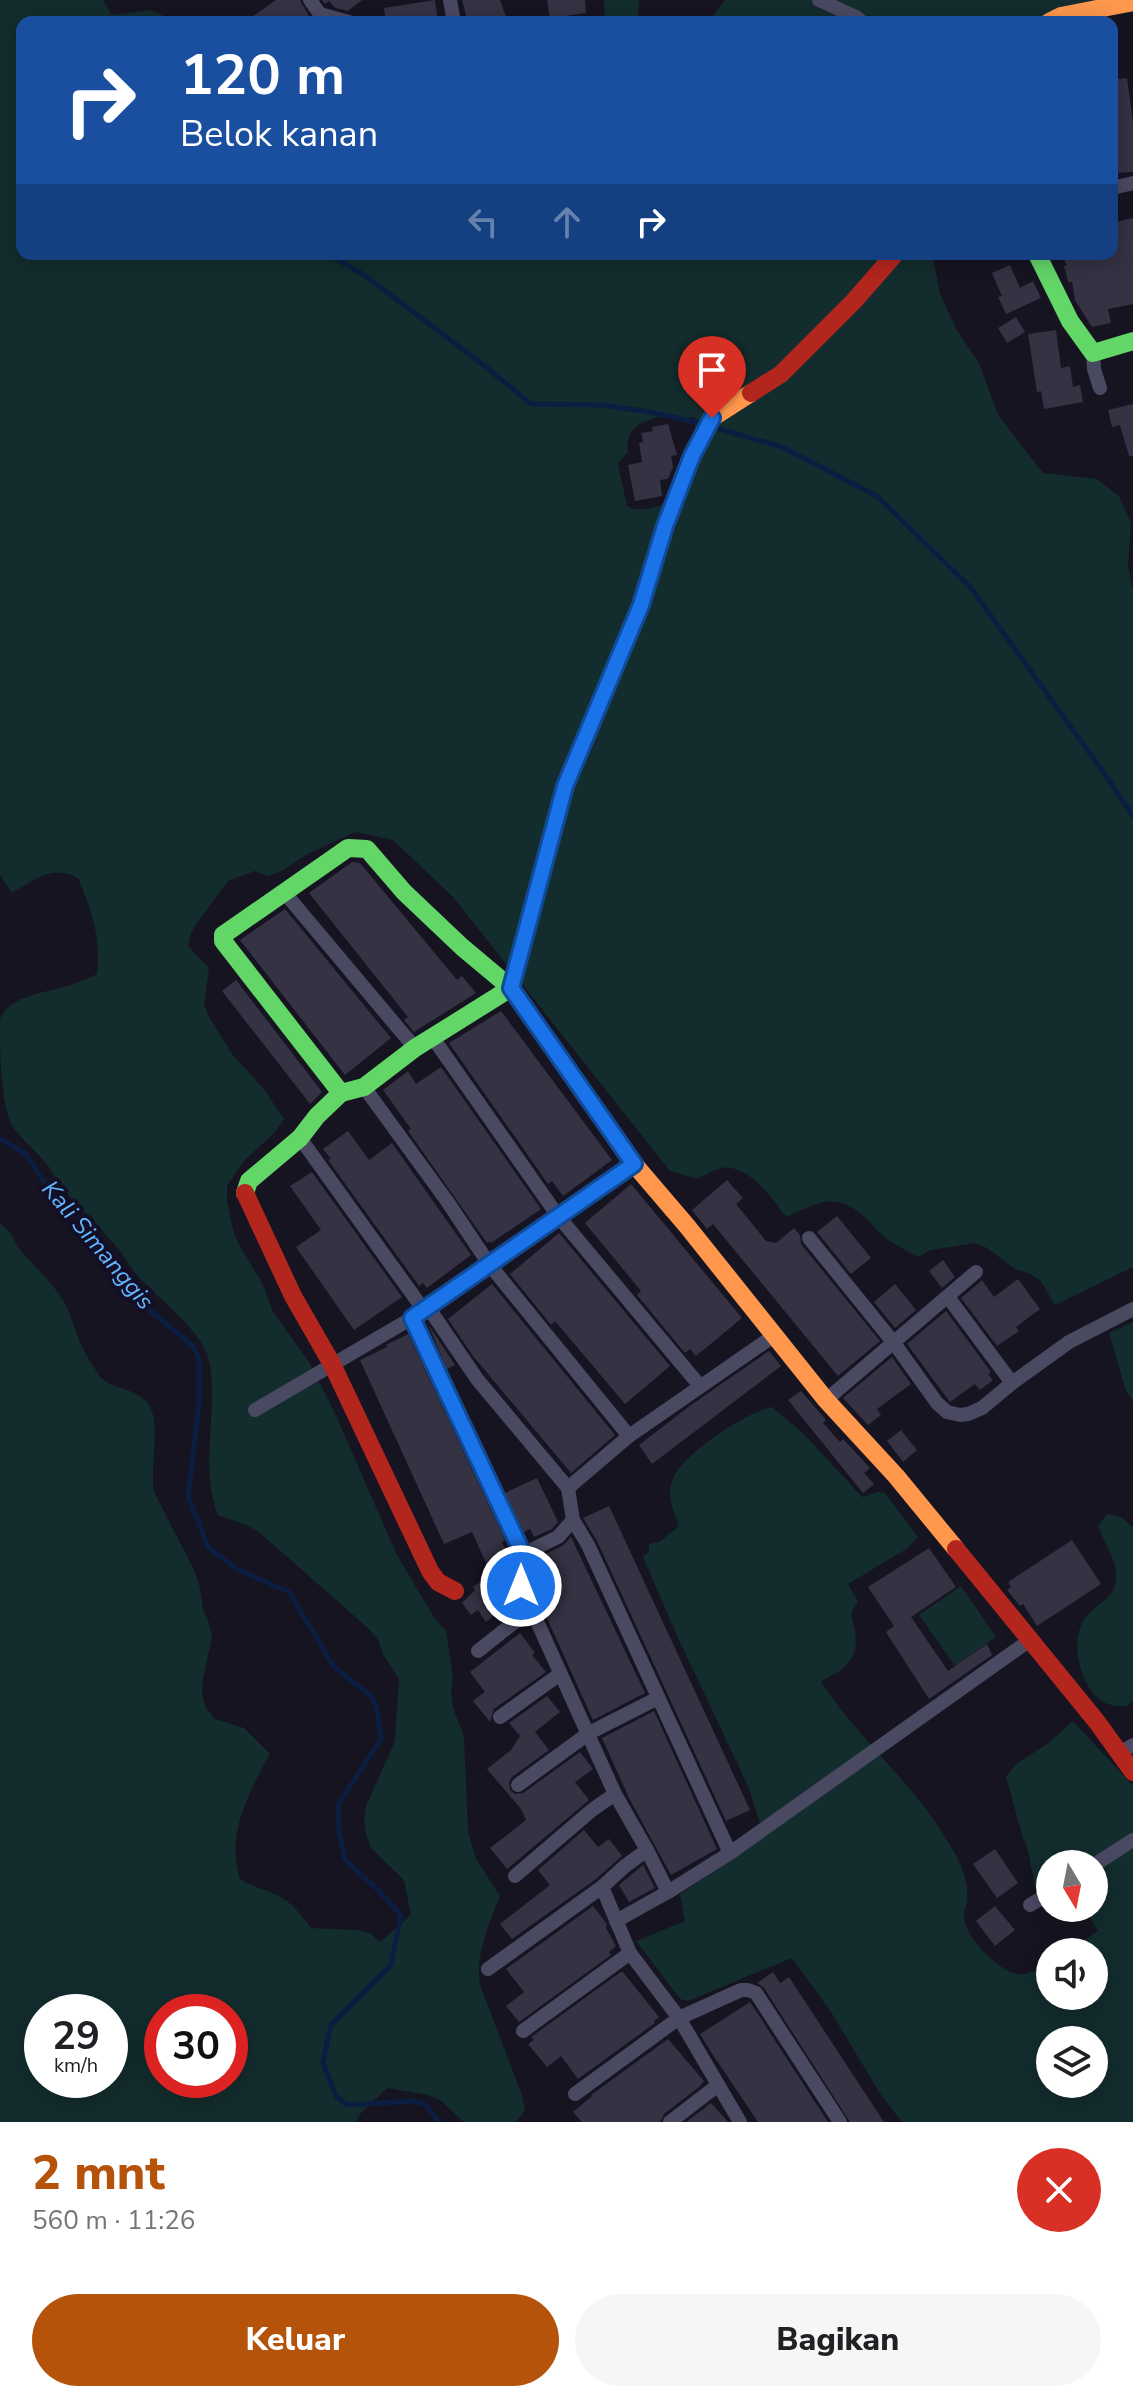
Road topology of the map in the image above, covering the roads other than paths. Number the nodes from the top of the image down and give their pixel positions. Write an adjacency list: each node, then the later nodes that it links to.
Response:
1 (310, 0): 4 (street)
2 (819, 0): 5 (street)
3 (1133, 2): 6 (street)
4 (327, 16)
5 (854, 16)
6 (1061, 16)
7 (890, 260): 13 (street)
8 (1040, 260): 10 (street)
9 (1133, 341): 10 (street)
10 (1093, 353): 11 (street)
11 (1100, 388)
12 (284, 892): 13 (street); 15 (street); 17 (street)
13 (511, 988): 14 (street); 19 (street)
14 (433, 1038): 15 (street); 20 (street)
15 (415, 1048): 16 (street)
16 (364, 1087): 17 (street); 22 (street)
17 (341, 1093): 18 (street)
18 (300, 1138): 26 (street); 29 (street)
19 (634, 1164): 20 (street); 27 (street)
20 (558, 1216): 22 (street); 31 (street)
21 (809, 1238): 28 (street)
22 (489, 1264): 26 (street); 34 (street)
23 (976, 1272): 24 (street)
24 (948, 1297): 28 (street); 30 (street)
25 (1133, 1309): 30 (street)
26 (421, 1312): 29 (street); 35 (street); 37 (street)
27 (775, 1335): 31 (street); 32 (street)
28 (894, 1343): 30 (street); 32 (street)
29 (332, 1364): 33 (street); 38 (street)
30 (1012, 1383)
31 (700, 1386): 34 (street)
32 (826, 1400): 40 (street)
33 (255, 1410)
34 (629, 1436): 35 (street)
35 (568, 1488): 36 (street)
36 (573, 1520): 37 (street); 43 (street)
37 (523, 1554): 39 (street)
38 (455, 1591)
39 (531, 1609): 41 (street); 42 (street)
40 (1030, 1640): 46 (street); 52 (street)
41 (478, 1651)
42 (560, 1674): 44 (street); 45 (street)
43 (658, 1698): 45 (street); 52 (street)
44 (500, 1717)
45 (589, 1733): 48 (street); 49 (street)
46 (1126, 1749): 47 (street)
47 (1133, 1772)
48 (518, 1785)
49 (615, 1794): 51 (street); 54 (street)
50 (1133, 1840): 53 (street)
51 (647, 1850): 55 (street); 56 (street)
52 (730, 1853): 56 (street)
53 (1108, 1856)
54 (515, 1876)
55 (602, 1887): 59 (street); 61 (street)
56 (668, 1892): 59 (street)
57 (1036, 1901): 58 (street)
58 (1030, 1905)
59 (616, 1921): 60 (street)
60 (630, 1953): 62 (street); 63 (street)
61 (488, 1969)
62 (679, 2018): 64 (street); 65 (street); 68 (street)
63 (523, 2031)
64 (718, 2085): 66 (street); 67 (street)
65 (575, 2094)
66 (670, 2122)
67 (740, 2122)
68 (840, 2122)

